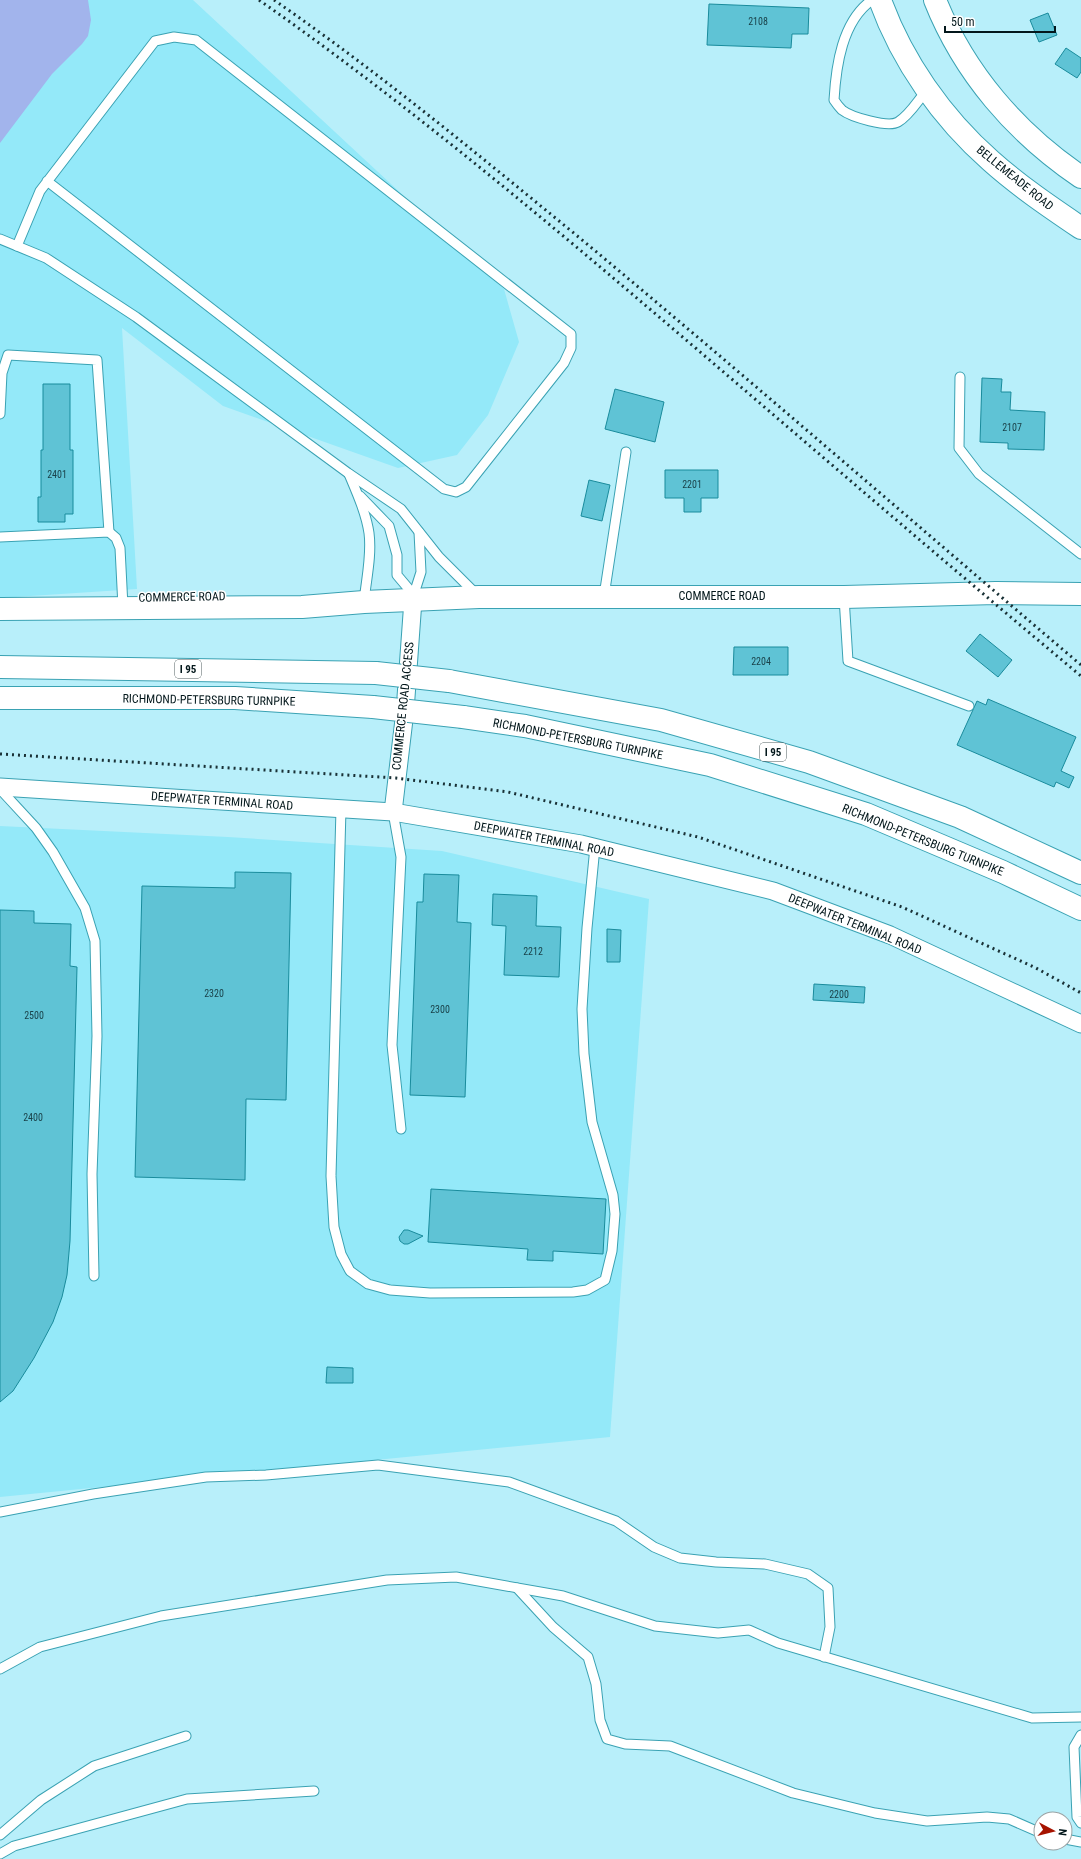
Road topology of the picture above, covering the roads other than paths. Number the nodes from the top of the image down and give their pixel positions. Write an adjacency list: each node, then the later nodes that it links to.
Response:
1 (872, 0): 4 (lane)
2 (880, 0): 4 (main road, BELLEMEADE ROAD)
3 (935, 0): 5 (main road)
4 (927, 89): 7 (main road, BELLEMEADE ROAD)
5 (1081, 177)
6 (47, 181): 6 (lane); 9 (lane)
7 (1081, 228)
8 (0, 239): 9 (lane)
9 (17, 246): 13 (lane)
10 (960, 377): 18 (lane)
11 (0, 414): 15 (lane)
12 (626, 452): 20 (lane)
13 (348, 473): 14 (lane); 16 (lane)
14 (358, 495): 22 (lane); 26 (lane)
15 (109, 532): 17 (lane); 25 (lane)
16 (419, 532): 22 (lane); 23 (lane)
17 (0, 537)
18 (1081, 554)
19 (1081, 594): 21 (main road, COMMERCE ROAD)
20 (604, 596): 21 (main road, COMMERCE ROAD); 23 (main road, COMMERCE ROAD)
21 (844, 596): 30 (lane)
22 (413, 597): 23 (main road, COMMERCE ROAD); 26 (main road, COMMERCE ROAD); 33 (street, COMMERCE ROAD ACCESS)
23 (479, 597)
24 (0, 598): 25 (main road, COMMERCE ROAD)
25 (123, 602): 26 (main road, COMMERCE ROAD); 27 (main road, COMMERCE ROAD)
26 (364, 602)
27 (0, 609)
28 (0, 667): 35 (main road, I 95, bridge)
29 (0, 698): 36 (main road, RICHMOND-PETERSBURG TURNPIKE, bridge)
30 (969, 706)
31 (0, 788): 32 (street, DEEPWATER TERMINAL ROAD); 39 (lane)
32 (341, 808): 33 (street, DEEPWATER TERMINAL ROAD); 34 (lane)
33 (393, 812): 34 (street, DEEPWATER TERMINAL ROAD); 38 (lane)
34 (595, 847): 37 (street, DEEPWATER TERMINAL ROAD)
35 (1081, 873)
36 (1081, 909)
37 (1081, 1024)
38 (401, 1129)
39 (94, 1276)
40 (0, 1512): 42 (lane)
41 (517, 1588): 42 (lane); 43 (lane); 49 (lane)
42 (824, 1657): 44 (lane)
43 (0, 1669)
44 (1081, 1717)
45 (1081, 1735): 48 (lane)
46 (186, 1736): 50 (lane)
47 (314, 1790): 51 (lane)
48 (1081, 1823)
49 (1033, 1830)
50 (0, 1834)
51 (0, 1854)

